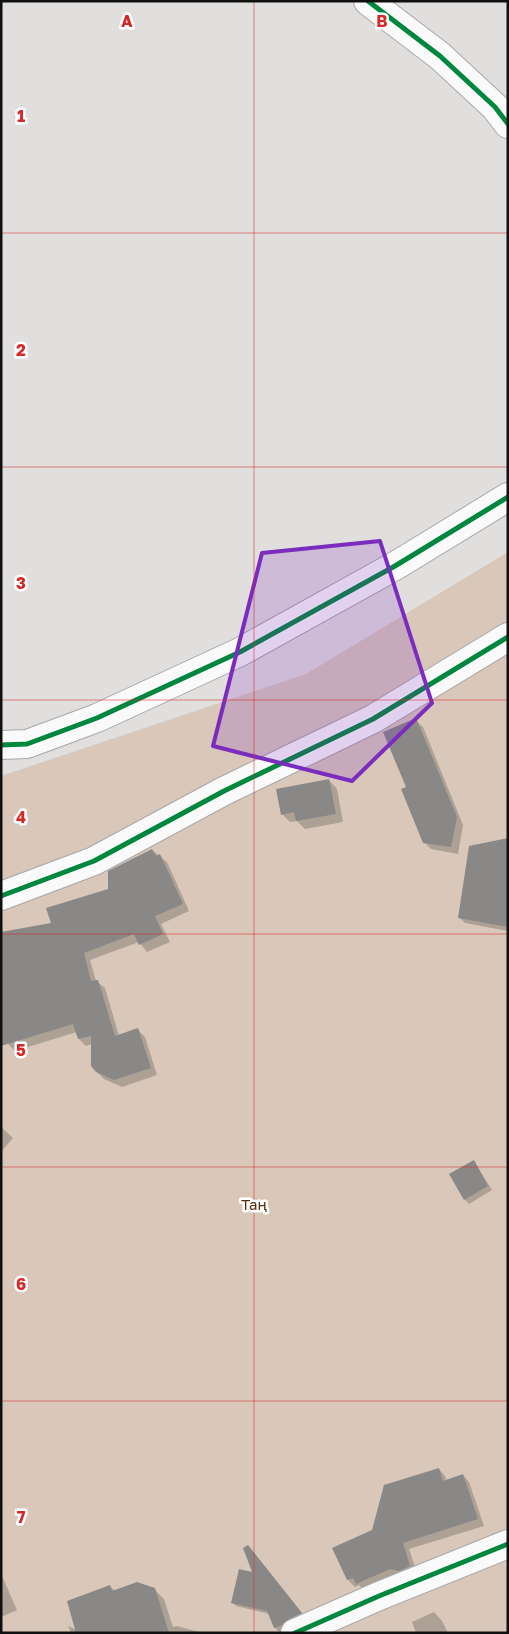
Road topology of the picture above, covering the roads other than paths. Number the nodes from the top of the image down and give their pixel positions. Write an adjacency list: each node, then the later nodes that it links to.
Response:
1 (368, 1): 2 (street)
2 (508, 124)
3 (508, 496): 5 (street)
4 (508, 637): 6 (street)
5 (1, 745)
6 (1, 896)
7 (508, 1544): 8 (street)
8 (295, 1633)

